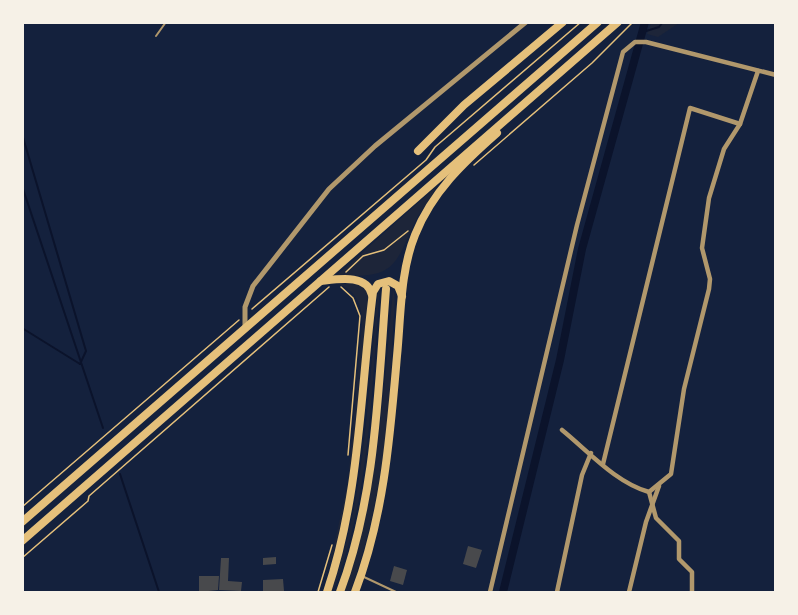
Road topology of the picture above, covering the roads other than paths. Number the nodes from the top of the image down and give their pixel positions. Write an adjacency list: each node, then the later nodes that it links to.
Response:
1 (166, 22): 6 (lane)
2 (526, 22): 16 (street)
3 (563, 22): 11 (highway)
4 (598, 22): 16 (highway)
5 (618, 22): 8 (highway)
6 (156, 36)
7 (758, 71): 9 (street); 10 (street); 32 (street)
8 (557, 73): 12 (highway); 15 (highway)
9 (776, 75)
10 (740, 124): 19 (street); 20 (street)
11 (418, 151)
12 (320, 281): 14 (highway); 24 (highway)
13 (386, 289): 28 (highway)
14 (372, 295): 15 (highway); 27 (highway)
15 (403, 297): 25 (highway)
16 (245, 328): 23 (highway)
17 (562, 430): 18 (street)
18 (591, 453): 19 (street); 33 (street)
19 (603, 464): 21 (street)
20 (659, 486): 21 (street); 22 (street)
21 (649, 492): 22 (street)
22 (653, 507): 34 (street); 35 (street)
23 (22, 522)
24 (22, 541)
25 (362, 575): 26 (lane); 29 (highway)
26 (379, 586): 30 (lane); 31 (lane)
27 (327, 592)
28 (340, 592)
29 (355, 592)
30 (377, 592)
31 (396, 592)
32 (490, 592)
33 (557, 592)
34 (629, 592)
35 (692, 592)

